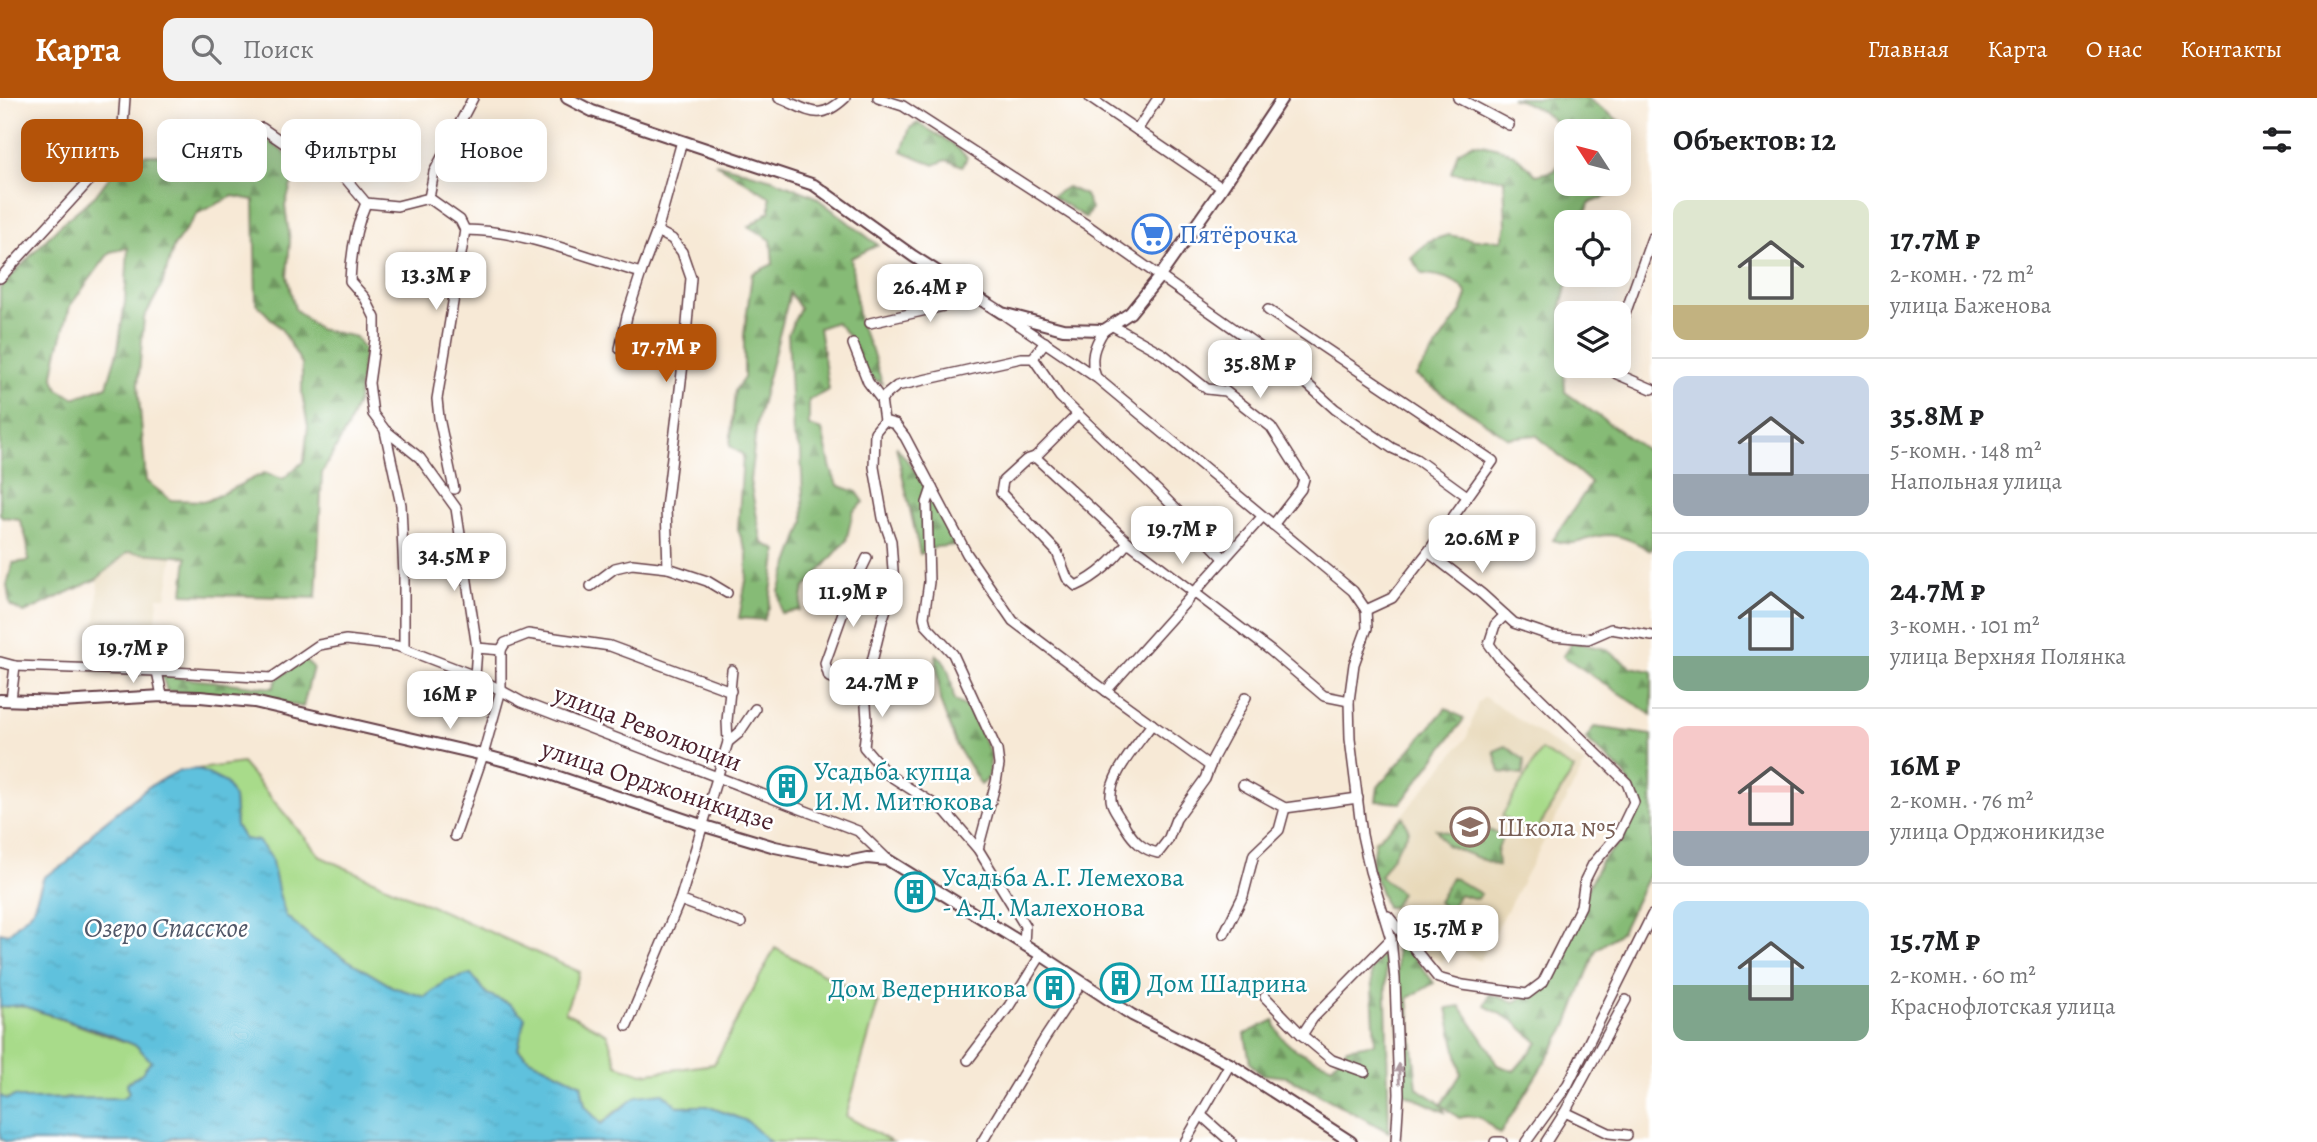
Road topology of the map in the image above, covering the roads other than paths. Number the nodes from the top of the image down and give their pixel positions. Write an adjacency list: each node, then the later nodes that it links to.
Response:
1 (125, 98): 23 (street)
2 (473, 98): 16 (street)
3 (567, 98): 14 (street)
4 (779, 98): 5 (street)
5 (845, 98)
6 (878, 98): 22 (street)
7 (1090, 98): 12 (street)
8 (1158, 98): 12 (street)
9 (1282, 98): 15 (street)
10 (1458, 98): 11 (street)
11 (1509, 125)
12 (1137, 130): 15 (street)
13 (267, 131): 17 (street)
14 (682, 141): 19 (street); 24 (street)
15 (1222, 188): 22 (street)
16 (429, 198): 17 (street); 18 (street)
17 (366, 203): 40 (street)
18 (465, 230): 21 (street); 43 (street)
19 (657, 231): 21 (street); 51 (street)
20 (1652, 238): 25 (street)
21 (641, 273): 32 (street)
22 (1160, 276): 29 (street); 44 (street)
23 (0, 278)
24 (968, 292): 27 (street); 28 (street)
25 (1630, 301)
26 (1268, 310): 44 (street)
27 (1002, 313): 29 (street); 30 (street)
28 (870, 323)
29 (1108, 328): 35 (street); 46 (street)
30 (1045, 342): 33 (street); 35 (street)
31 (853, 344): 37 (street)
32 (621, 349)
33 (1033, 358): 37 (street); 38 (street)
34 (1626, 378): 36 (street)
35 (1097, 379): 45 (street)
36 (1652, 389)
37 (881, 399): 39 (street)
38 (1077, 415): 41 (street); 50 (street)
39 (884, 421): 42 (street); 67 (street)
40 (385, 430): 58 (street); 59 (street)
41 (1035, 457): 47 (street); 47 (street)
42 (932, 488): 69 (street); 85 (street)
43 (454, 489)
44 (1466, 496): 48 (street)
45 (1262, 517): 46 (street); 50 (street)
46 (1273, 526): 55 (street)
47 (1128, 542): 54 (street)
48 (1428, 552): 55 (street); 56 (street)
49 (867, 558): 67 (street)
50 (1225, 559): 54 (street)
51 (668, 568): 52 (street); 53 (street)
52 (591, 586)
53 (727, 593)
54 (1194, 593): 69 (street); 73 (street)
55 (1366, 610): 73 (street)
56 (1505, 615): 57 (street); 88 (street)
57 (1652, 636)
58 (404, 648): 64 (street, улица Революции); 65 (street, улица Революции)
59 (477, 648): 60 (street); 65 (street)
60 (501, 650): 66 (street); 68 (street)
61 (0, 662): 62 (street)
62 (15, 666): 64 (street); 72 (street)
63 (732, 670): 68 (street)
64 (157, 671): 70 (street)
65 (475, 676): 66 (street, улица Революции)
66 (501, 690): 77 (street); 79 (street, улица Революции)
67 (864, 690): 85 (street)
68 (730, 691): 76 (street)
69 (1106, 691): 75 (street)
70 (162, 696): 72 (street, улица Орджоникидзе); 77 (street, улица Орджоникидзе)
71 (1246, 697): 78 (street)
72 (6, 700)
73 (1349, 701): 81 (street)
74 (755, 709): 76 (street)
75 (1152, 724): 78 (street); 78 (street)
76 (728, 742): 79 (street)
77 (483, 755): 83 (street, улица Орджоникидзе); 84 (street)
78 (1210, 766)
79 (716, 776): 83 (street); 86 (street, улица Революции)
80 (1243, 785): 82 (street)
81 (1358, 798): 82 (street); 88 (street)
82 (1285, 808): 91 (street)
83 (701, 825): 86 (street, улица Орджоникидзе); 87 (street)
84 (455, 836)
85 (978, 849): 93 (street)
86 (887, 860): 93 (street)
87 (680, 900): 90 (street); 98 (street)
88 (1384, 912): 92 (street)
89 (1652, 915): 113 (street)
90 (741, 923)
91 (1224, 934)
92 (1391, 939): 99 (street); 110 (street, one-way to 92)
93 (1024, 945): 94 (street)
94 (1041, 955): 95 (street); 100 (street)
95 (1082, 982): 101 (street); 106 (street)
96 (1265, 997): 99 (street)
97 (1626, 1000): 103 (street)
98 (627, 1026)
99 (1302, 1035): 102 (street)
100 (968, 1060)
101 (1230, 1064): 104 (street); 109 (street)
102 (1365, 1072)
103 (1565, 1112): 105 (street); 114 (street)
104 (1202, 1116): 107 (street); 108 (street)
105 (1627, 1135)
106 (982, 1142)
107 (1185, 1142)
108 (1231, 1142)
109 (1351, 1142)
110 (1396, 1142)
111 (1495, 1142): 112 (street)
112 (1502, 1142)
113 (1526, 1142)
114 (1546, 1142)

